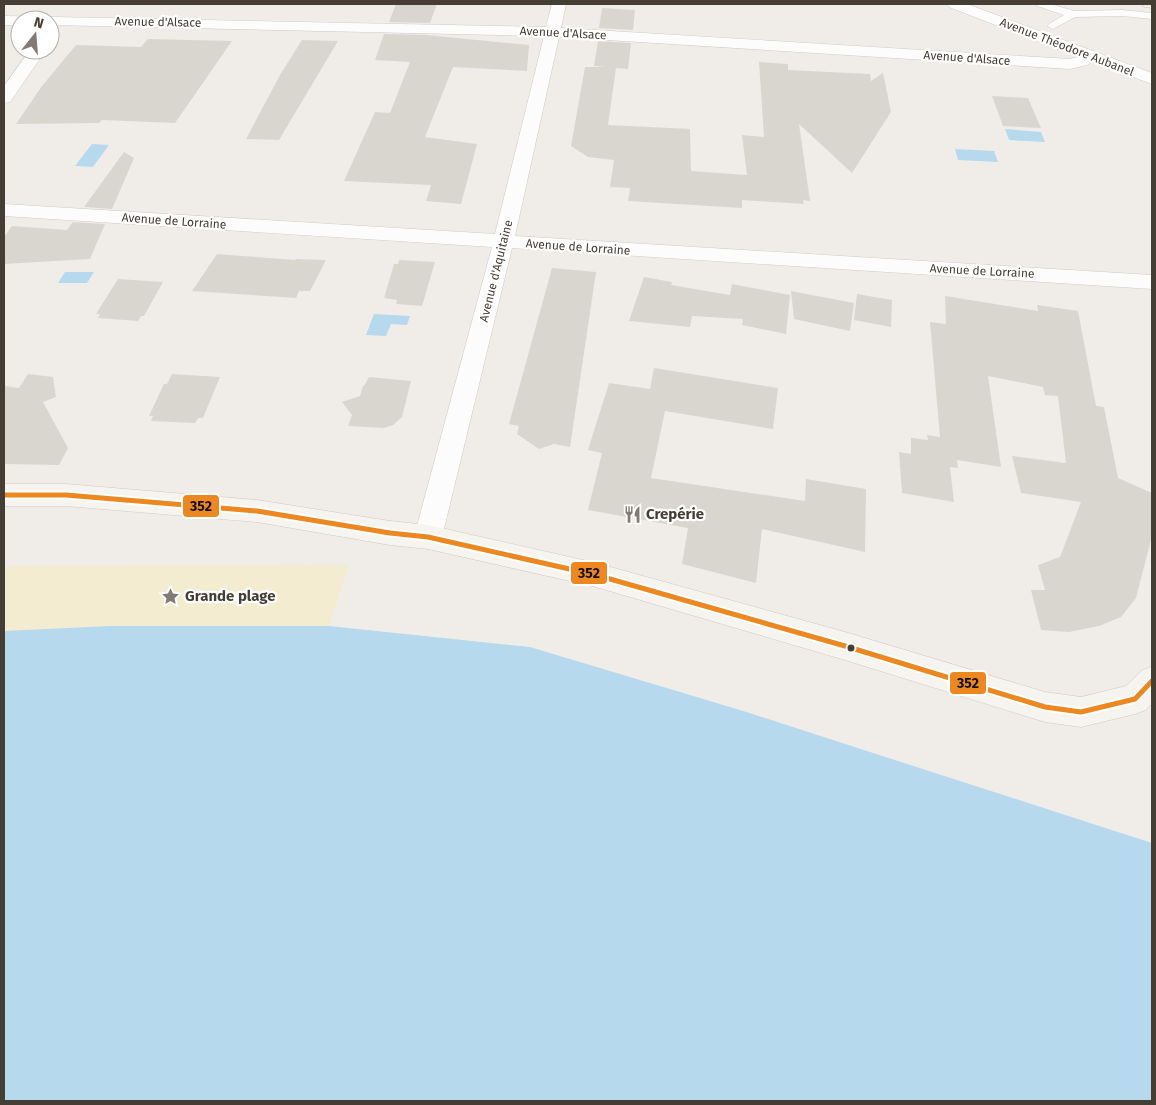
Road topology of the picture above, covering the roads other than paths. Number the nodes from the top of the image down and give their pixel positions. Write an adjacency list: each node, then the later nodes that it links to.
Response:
1 (72, 4): 7 (street)
2 (559, 4): 9 (street, Avenue d'Aquitaine)
3 (954, 4): 10 (street, Avenue Théodore Aubanel)
4 (1042, 4): 5 (lane)
5 (1073, 14): 6 (lane); 8 (lane)
6 (1152, 16)
7 (60, 20): 9 (street, Avenue d'Alsace)
8 (1054, 26)
9 (551, 32): 10 (street, Avenue d'Alsace); 15 (street, Avenue d'Aquitaine)
10 (1103, 58): 12 (street, Avenue Théodore Aubanel)
11 (31, 60): 13 (street)
12 (1152, 79)
13 (4, 98)
14 (4, 210): 15 (street, Avenue de Lorraine)
15 (503, 242): 16 (street, Avenue de Lorraine); 18 (street, Avenue d'Aquitaine)
16 (1152, 282)
17 (4, 495): 18 (main road)
18 (428, 537): 19 (main road)
19 (1152, 682)

